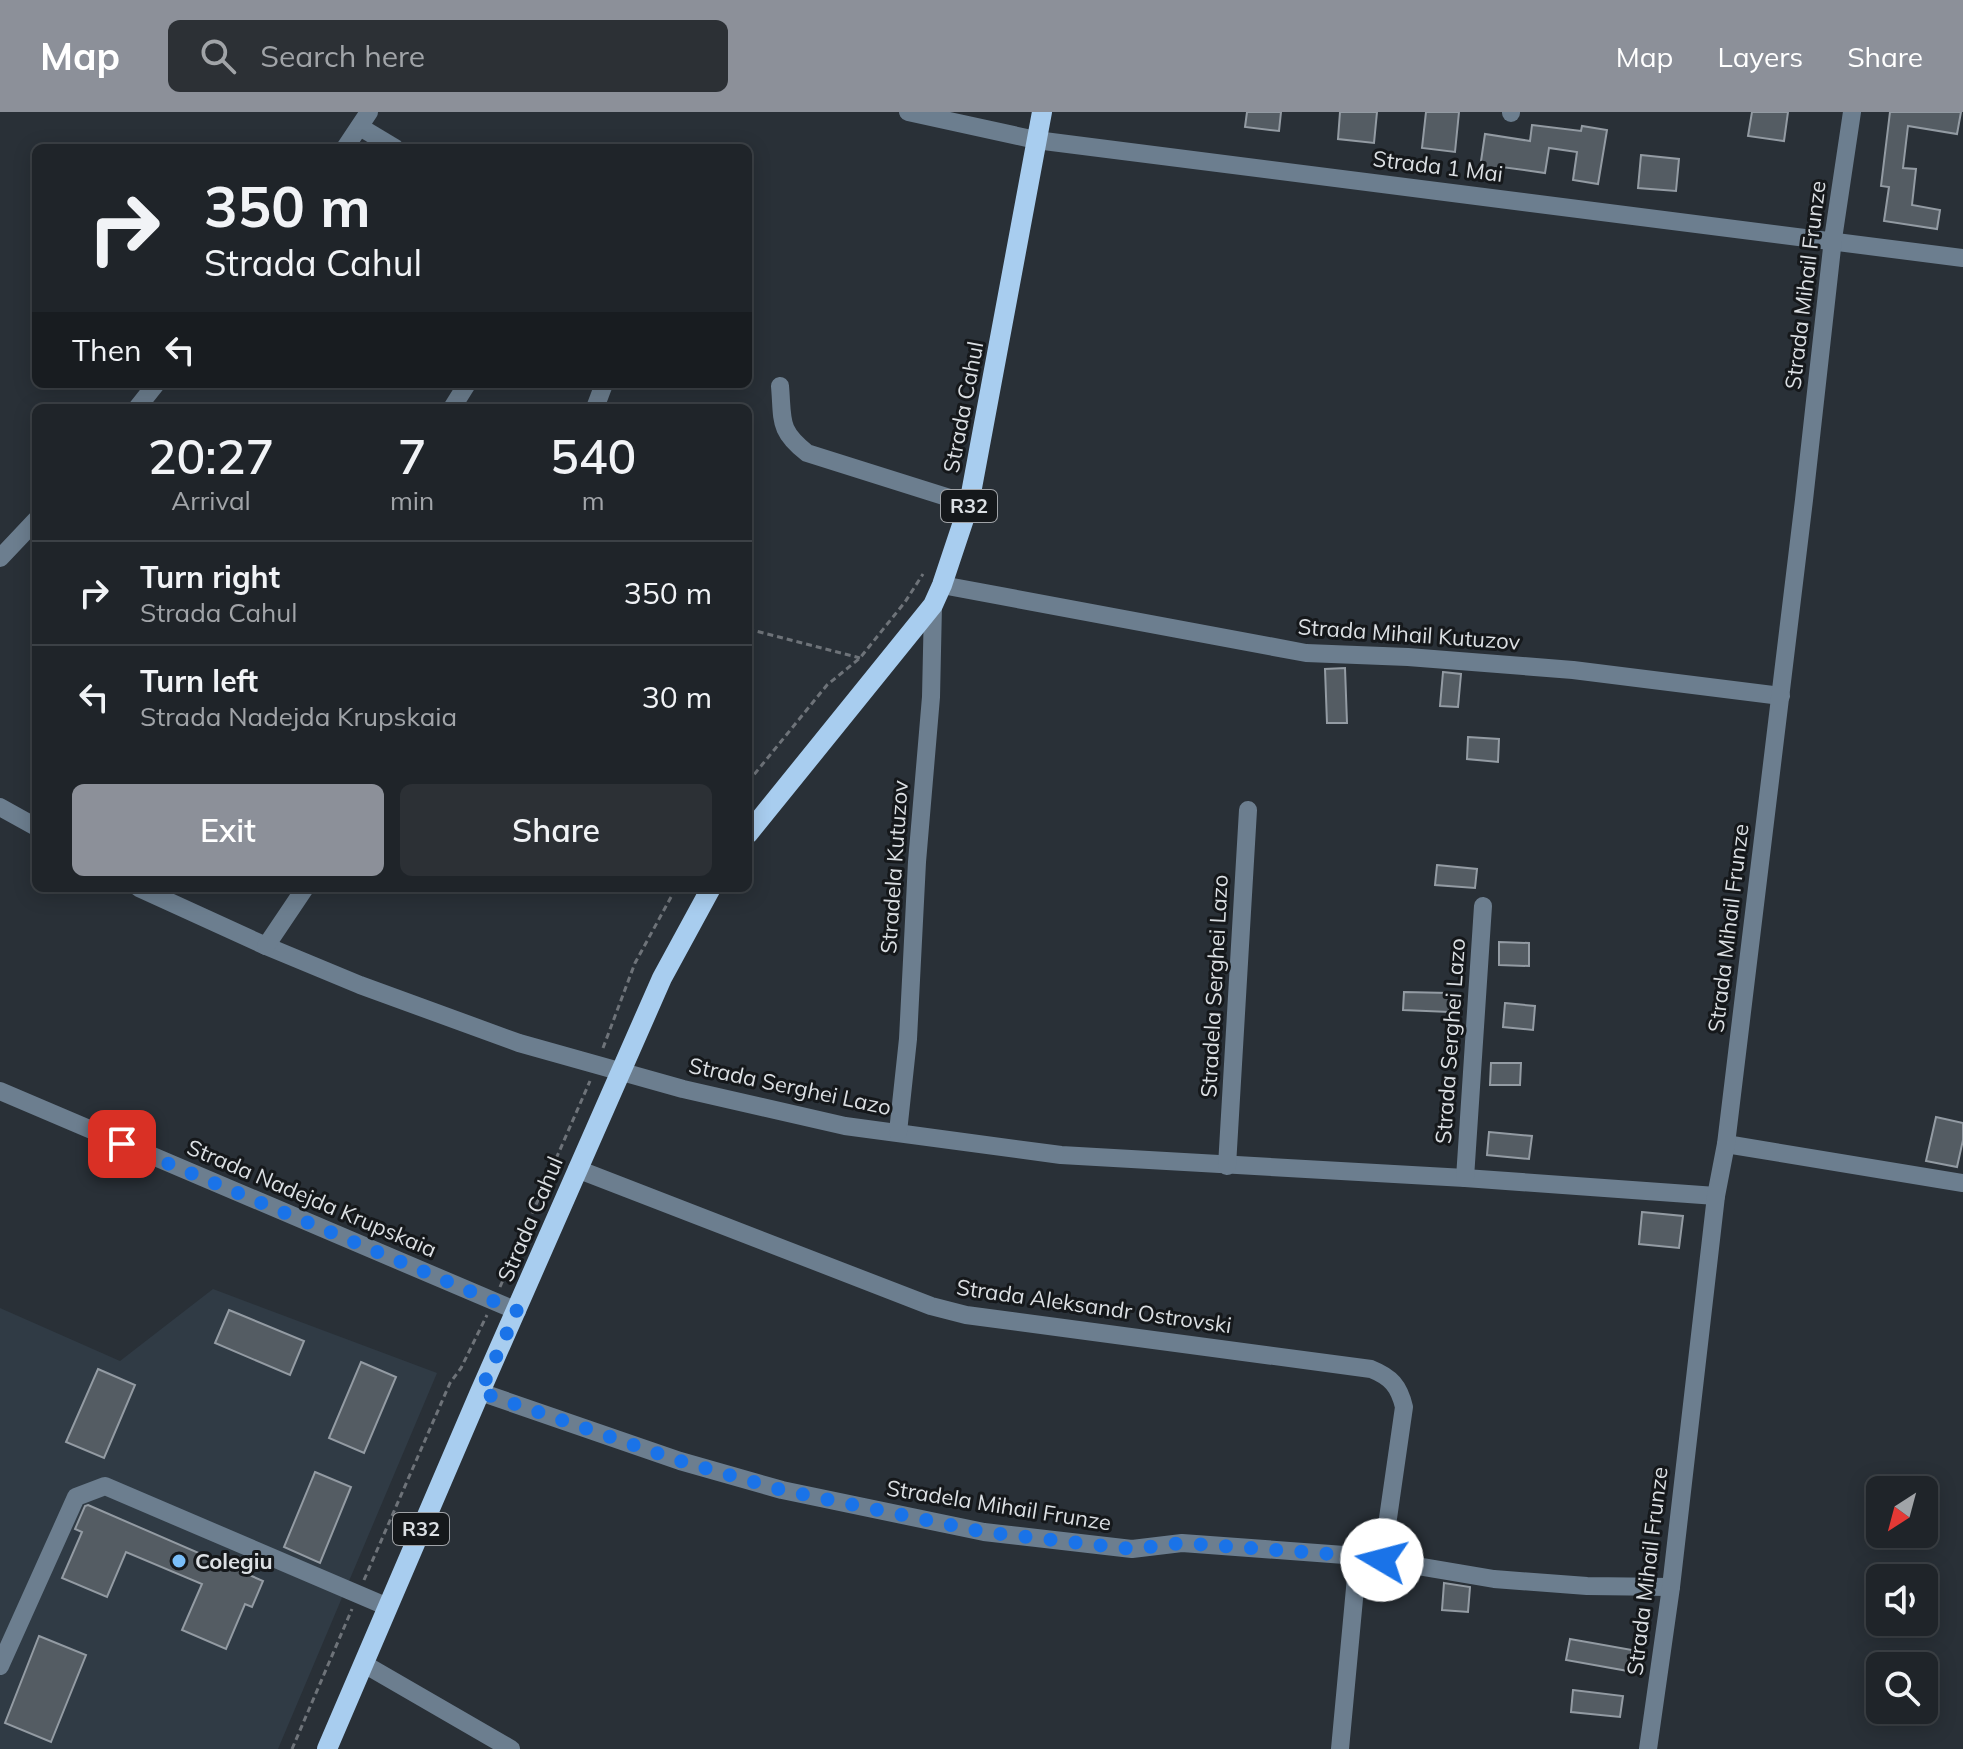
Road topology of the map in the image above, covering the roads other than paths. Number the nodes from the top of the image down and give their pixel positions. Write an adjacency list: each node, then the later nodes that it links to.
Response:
1 (908, 112): 5 (street, Strada 1 Mai)
2 (1042, 112): 5 (main road, Strada Cahul / R32)
3 (1852, 112): 8 (street, Strada Mihail Frunze)
4 (365, 119): 6 (street); 7 (street)
5 (1036, 140): 8 (street, Strada 1 Mai); 13 (main road, Strada Cahul / R32)
6 (348, 144)
7 (391, 144)
8 (1833, 239): 9 (street, Strada 1 Mai); 18 (street, Strada Mihail Frunze)
9 (1963, 258)
10 (780, 386): 13 (street)
11 (153, 388): 12 (street)
12 (140, 404)
13 (969, 504): 16 (main road, Strada Cahul / R32)
14 (32, 524): 15 (street)
15 (0, 558)
16 (942, 585): 17 (main road, Strada Cahul / R32); 18 (street, Strada Mihail Kutuzov)
17 (933, 605): 22 (main road, Strada Cahul / R32); 30 (street, Stradela Kutuzov)
18 (1781, 696): 31 (street, Strada Mihail Frunze)
19 (0, 807): 21 (street)
20 (1248, 810): 32 (street, Stradela Serghei Lazo)
21 (32, 825)
22 (752, 829)
23 (148, 892): 27 (street, Strada Serghei Lazo)
24 (302, 892): 27 (street)
25 (709, 892): 28 (main road, Strada Cahul / R32)
26 (1483, 906): 34 (street, Strada Serghei Lazo)
27 (266, 946): 28 (street, Strada Serghei Lazo)
28 (621, 1071): 30 (street, Strada Serghei Lazo); 33 (main road, Strada Cahul / R32)
29 (0, 1091): 37 (street, Strada Nadejda Krupskaia)
30 (898, 1132): 32 (street, Strada Serghei Lazo)
31 (1726, 1144): 35 (street); 36 (street, Strada Mihail Frunze)
32 (1227, 1166): 34 (street, Strada Serghei Lazo)
33 (577, 1169): 37 (main road, Strada Cahul / R32); 40 (street, Strada Aleksandr Ostrovski)
34 (1465, 1178): 36 (street, Strada Serghei Lazo)
35 (1963, 1183)
36 (1716, 1196): 41 (street, Strada Mihail Frunze)
37 (517, 1311): 38 (main road, Strada Cahul / R32)
38 (480, 1392): 39 (street, Stradela Mihail Frunze); 42 (main road, Strada Cahul / R32)
39 (1358, 1556): 40 (street, Stradela Mihail Frunze); 47 (street)
40 (1382, 1560): 41 (street, Stradela Mihail Frunze)
41 (1671, 1587): 48 (street, Strada Mihail Frunze)
42 (388, 1607): 43 (main road, Strada Cahul / R32); 44 (street)
43 (364, 1664): 45 (main road, Strada Cahul / R32); 46 (street)
44 (0, 1666)
45 (327, 1749)
46 (511, 1749)
47 (1340, 1749)
48 (1648, 1749)

